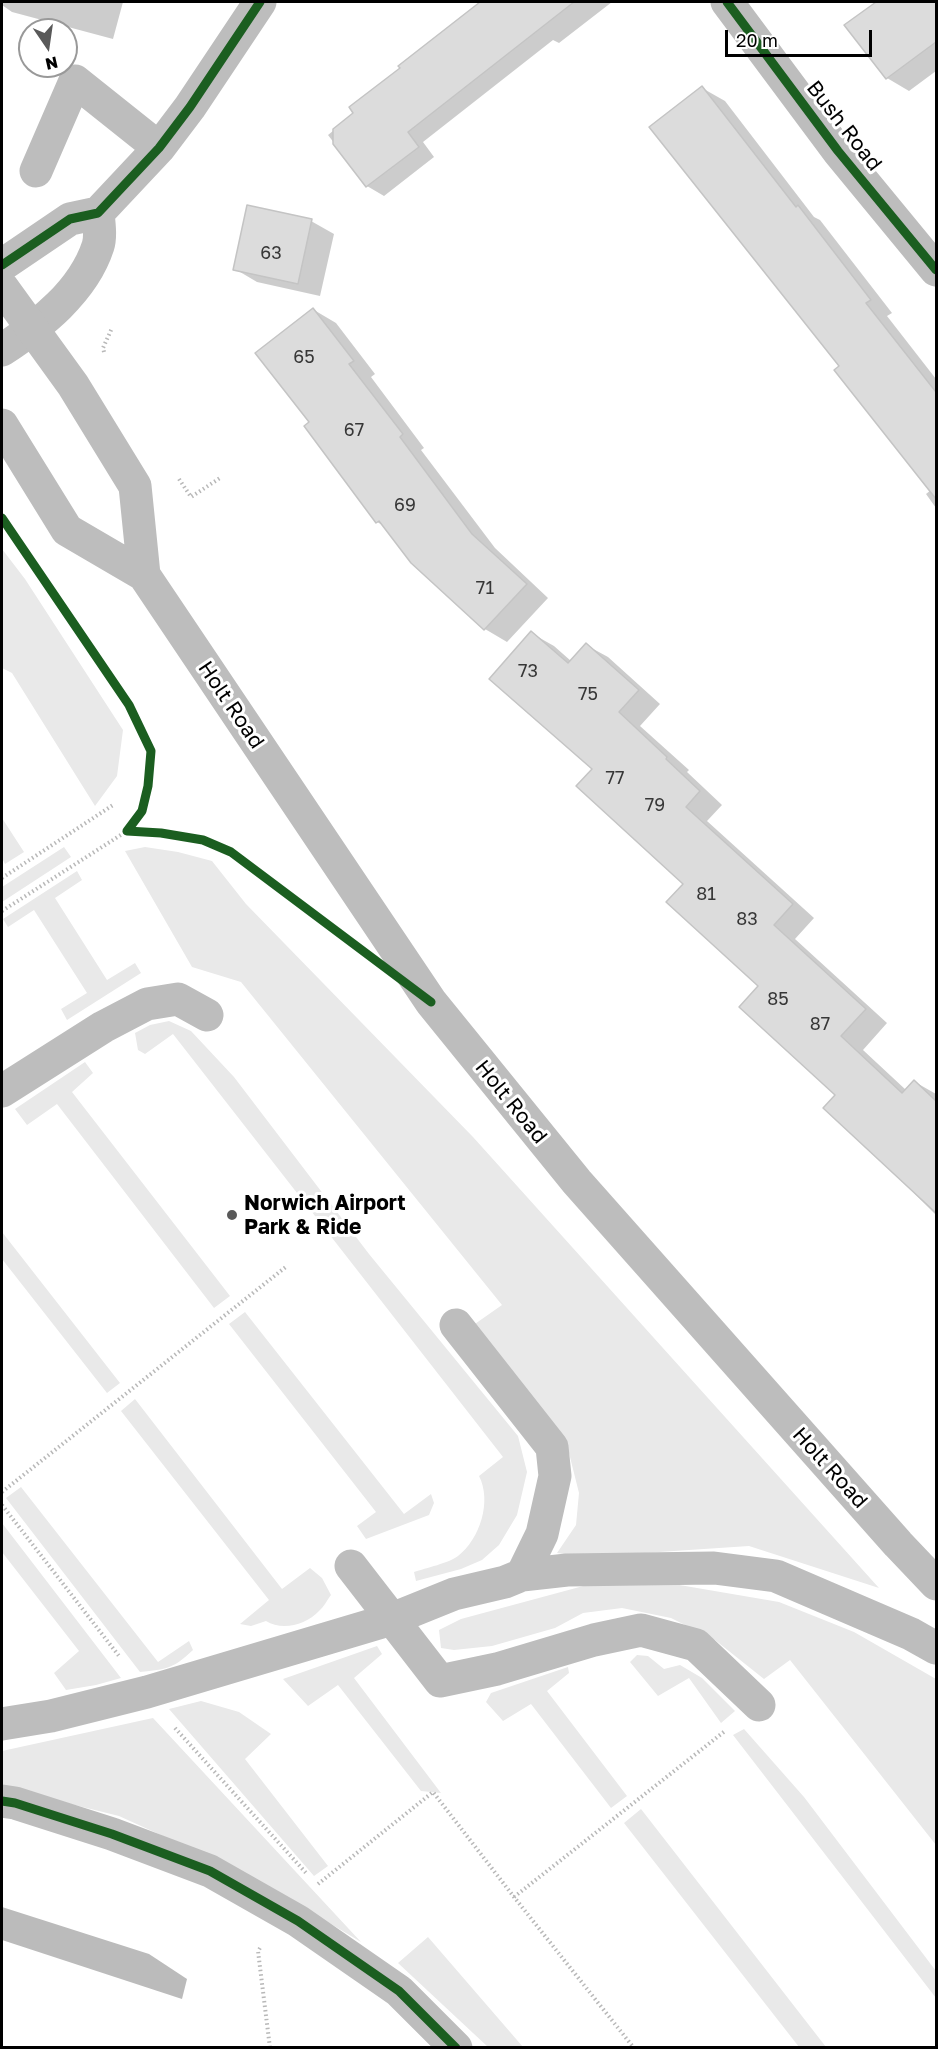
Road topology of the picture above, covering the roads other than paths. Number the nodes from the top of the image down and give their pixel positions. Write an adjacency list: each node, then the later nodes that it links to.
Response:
1 (260, 2): 3 (main road)
2 (727, 2): 6 (main road, Bush Road)
3 (159, 148): 4 (main road); 5 (main road)
4 (36, 171)
5 (98, 213): 7 (main road); 9 (main road)
6 (931, 252)
7 (2, 265)
8 (2, 287): 9 (main road, Holt Road)
9 (33, 330): 10 (main road); 12 (main road, Holt Road)
10 (2, 350)
11 (2, 425): 12 (main road, Holt Road)
12 (144, 575): 18 (main road, Holt Road)
13 (207, 1015): 14 (main road)
14 (2, 1091)
15 (456, 1325): 17 (main road)
16 (351, 1566): 19 (main road)
17 (522, 1575): 19 (main road); 20 (main road)
18 (936, 1584)
19 (392, 1619): 21 (main road); 22 (main road)
20 (936, 1648)
21 (759, 1705)
22 (2, 1724)
23 (2, 1801): 24 (main road)
24 (456, 2048)

